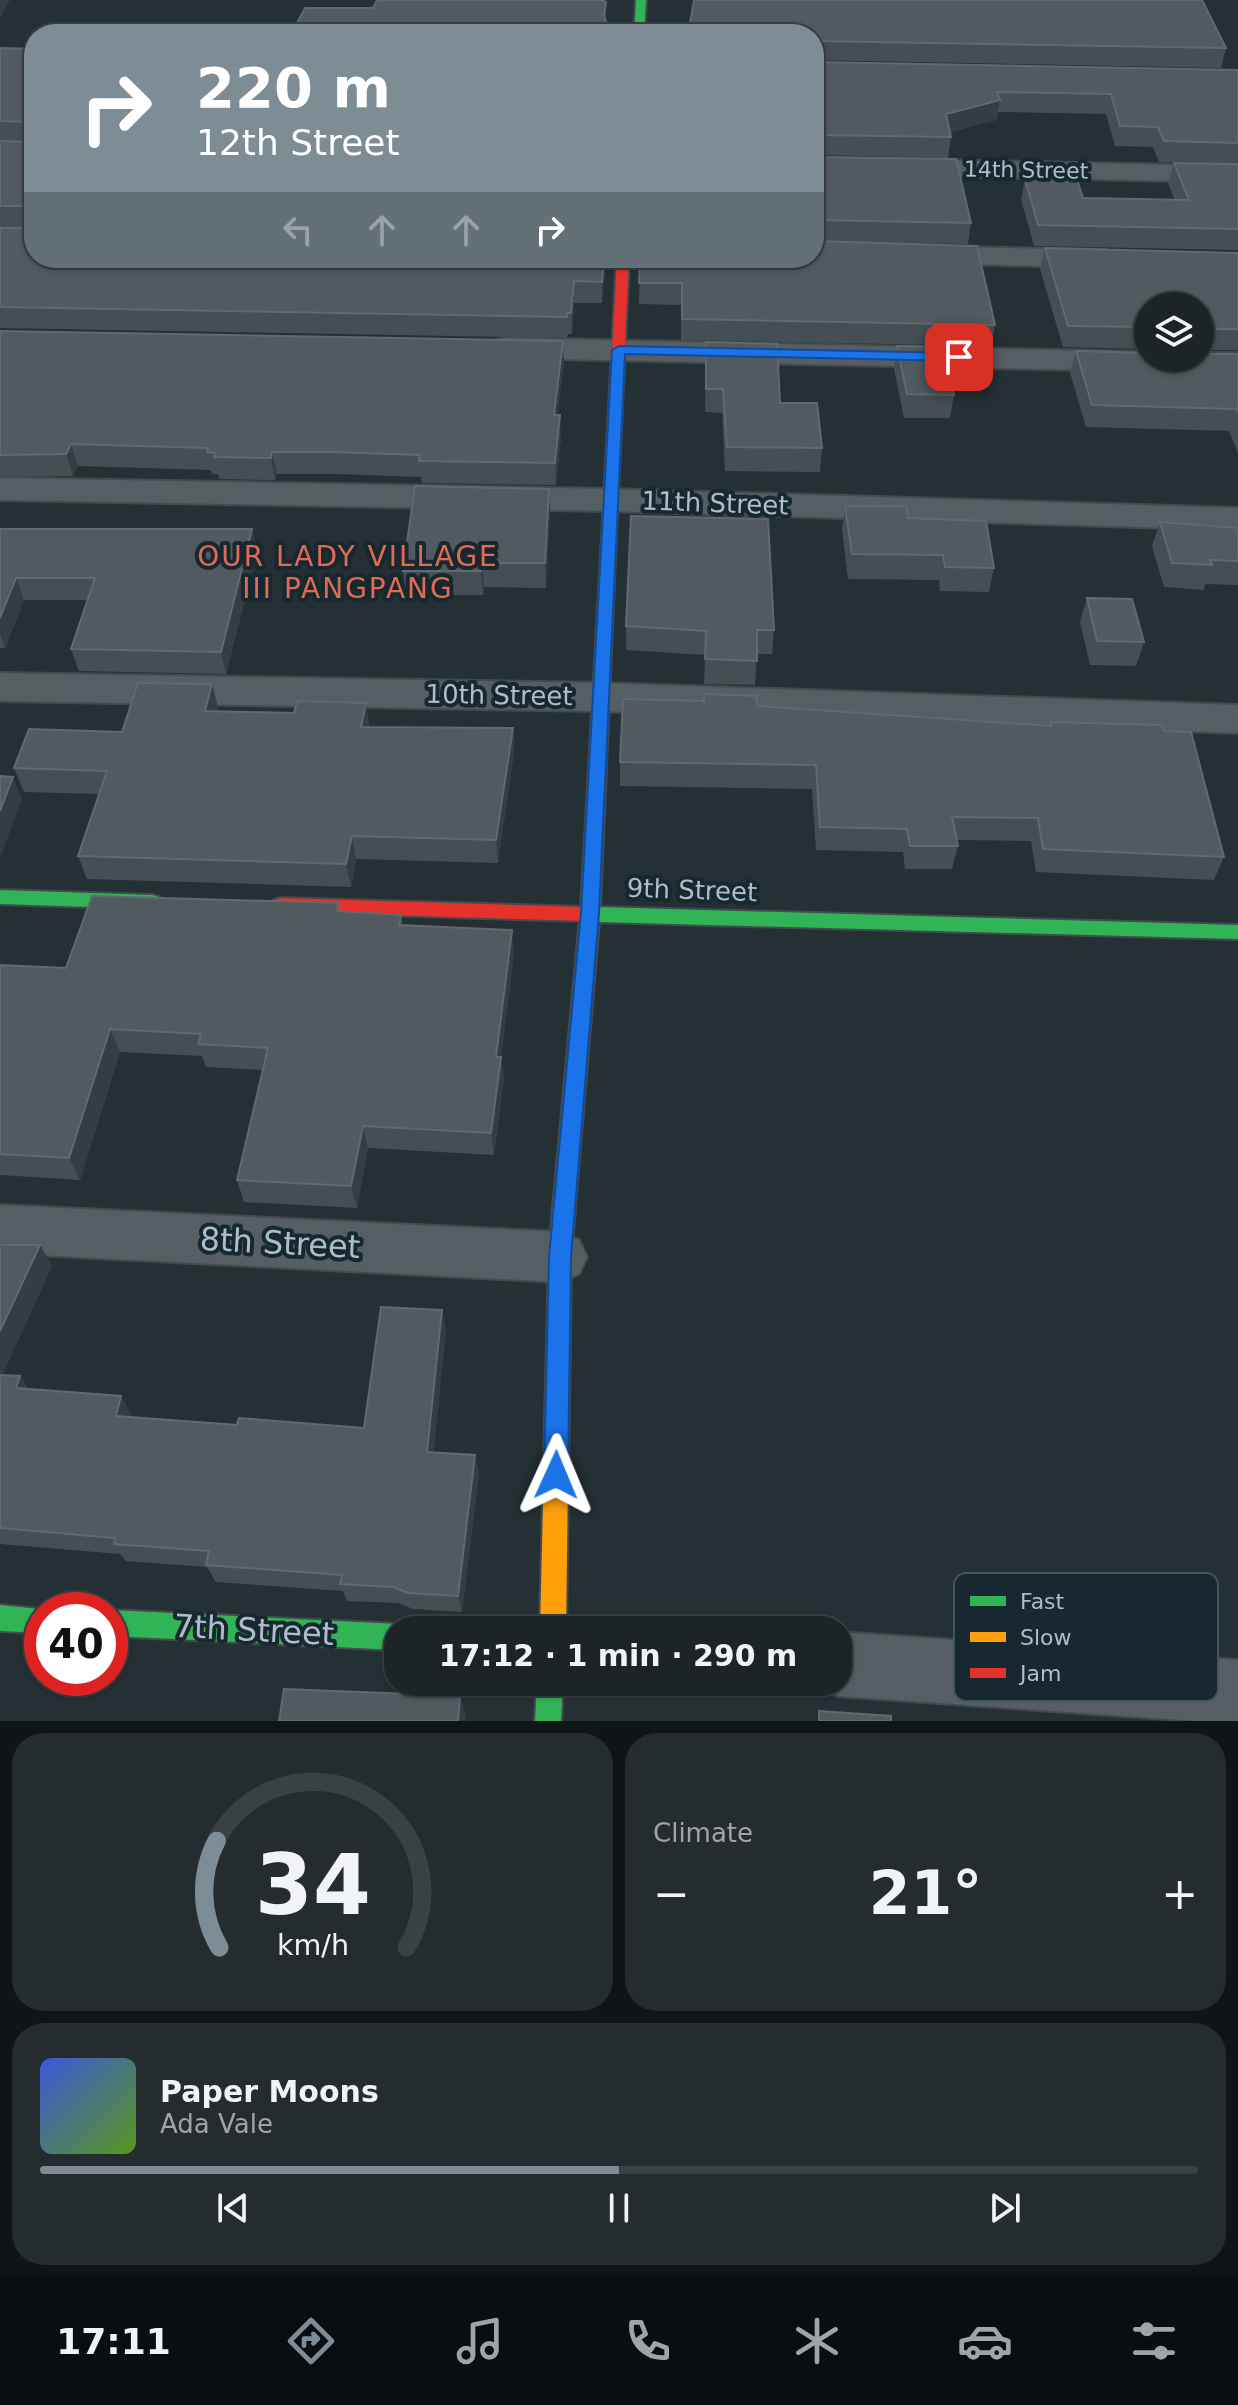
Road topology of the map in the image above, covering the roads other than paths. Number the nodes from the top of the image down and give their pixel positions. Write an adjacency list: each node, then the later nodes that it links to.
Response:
1 (641, 0): 2 (street)
2 (640, 24)
3 (824, 166): 4 (street, 14th Street)
4 (1238, 174)
5 (824, 253): 6 (street)
6 (1128, 259)
7 (623, 268): 9 (street)
8 (476, 347): 9 (street)
9 (619, 350): 10 (street); 12 (street)
10 (1238, 363)
11 (0, 489): 12 (street, 11th Street)
12 (610, 500): 13 (street, 11th Street); 15 (street)
13 (1238, 519)
14 (0, 687): 15 (street, 10th Street)
15 (601, 697): 16 (street, 10th Street); 20 (street)
16 (1238, 719)
17 (0, 897): 18 (street)
18 (175, 902)
19 (255, 904): 20 (street, 9th Street)
20 (590, 913): 21 (street, 9th Street); 23 (street)
21 (1238, 932)
22 (0, 1229): 23 (street, 8th Street)
23 (560, 1257): 24 (street)
24 (553, 1616)
25 (0, 1618): 26 (street)
26 (24, 1619)
27 (128, 1624): 28 (street, 7th Street)
28 (384, 1636)
29 (852, 1665): 30 (street)
30 (954, 1672)
31 (1218, 1691): 32 (street)
32 (1238, 1692)
33 (549, 1696): 34 (street)
34 (548, 1721)

